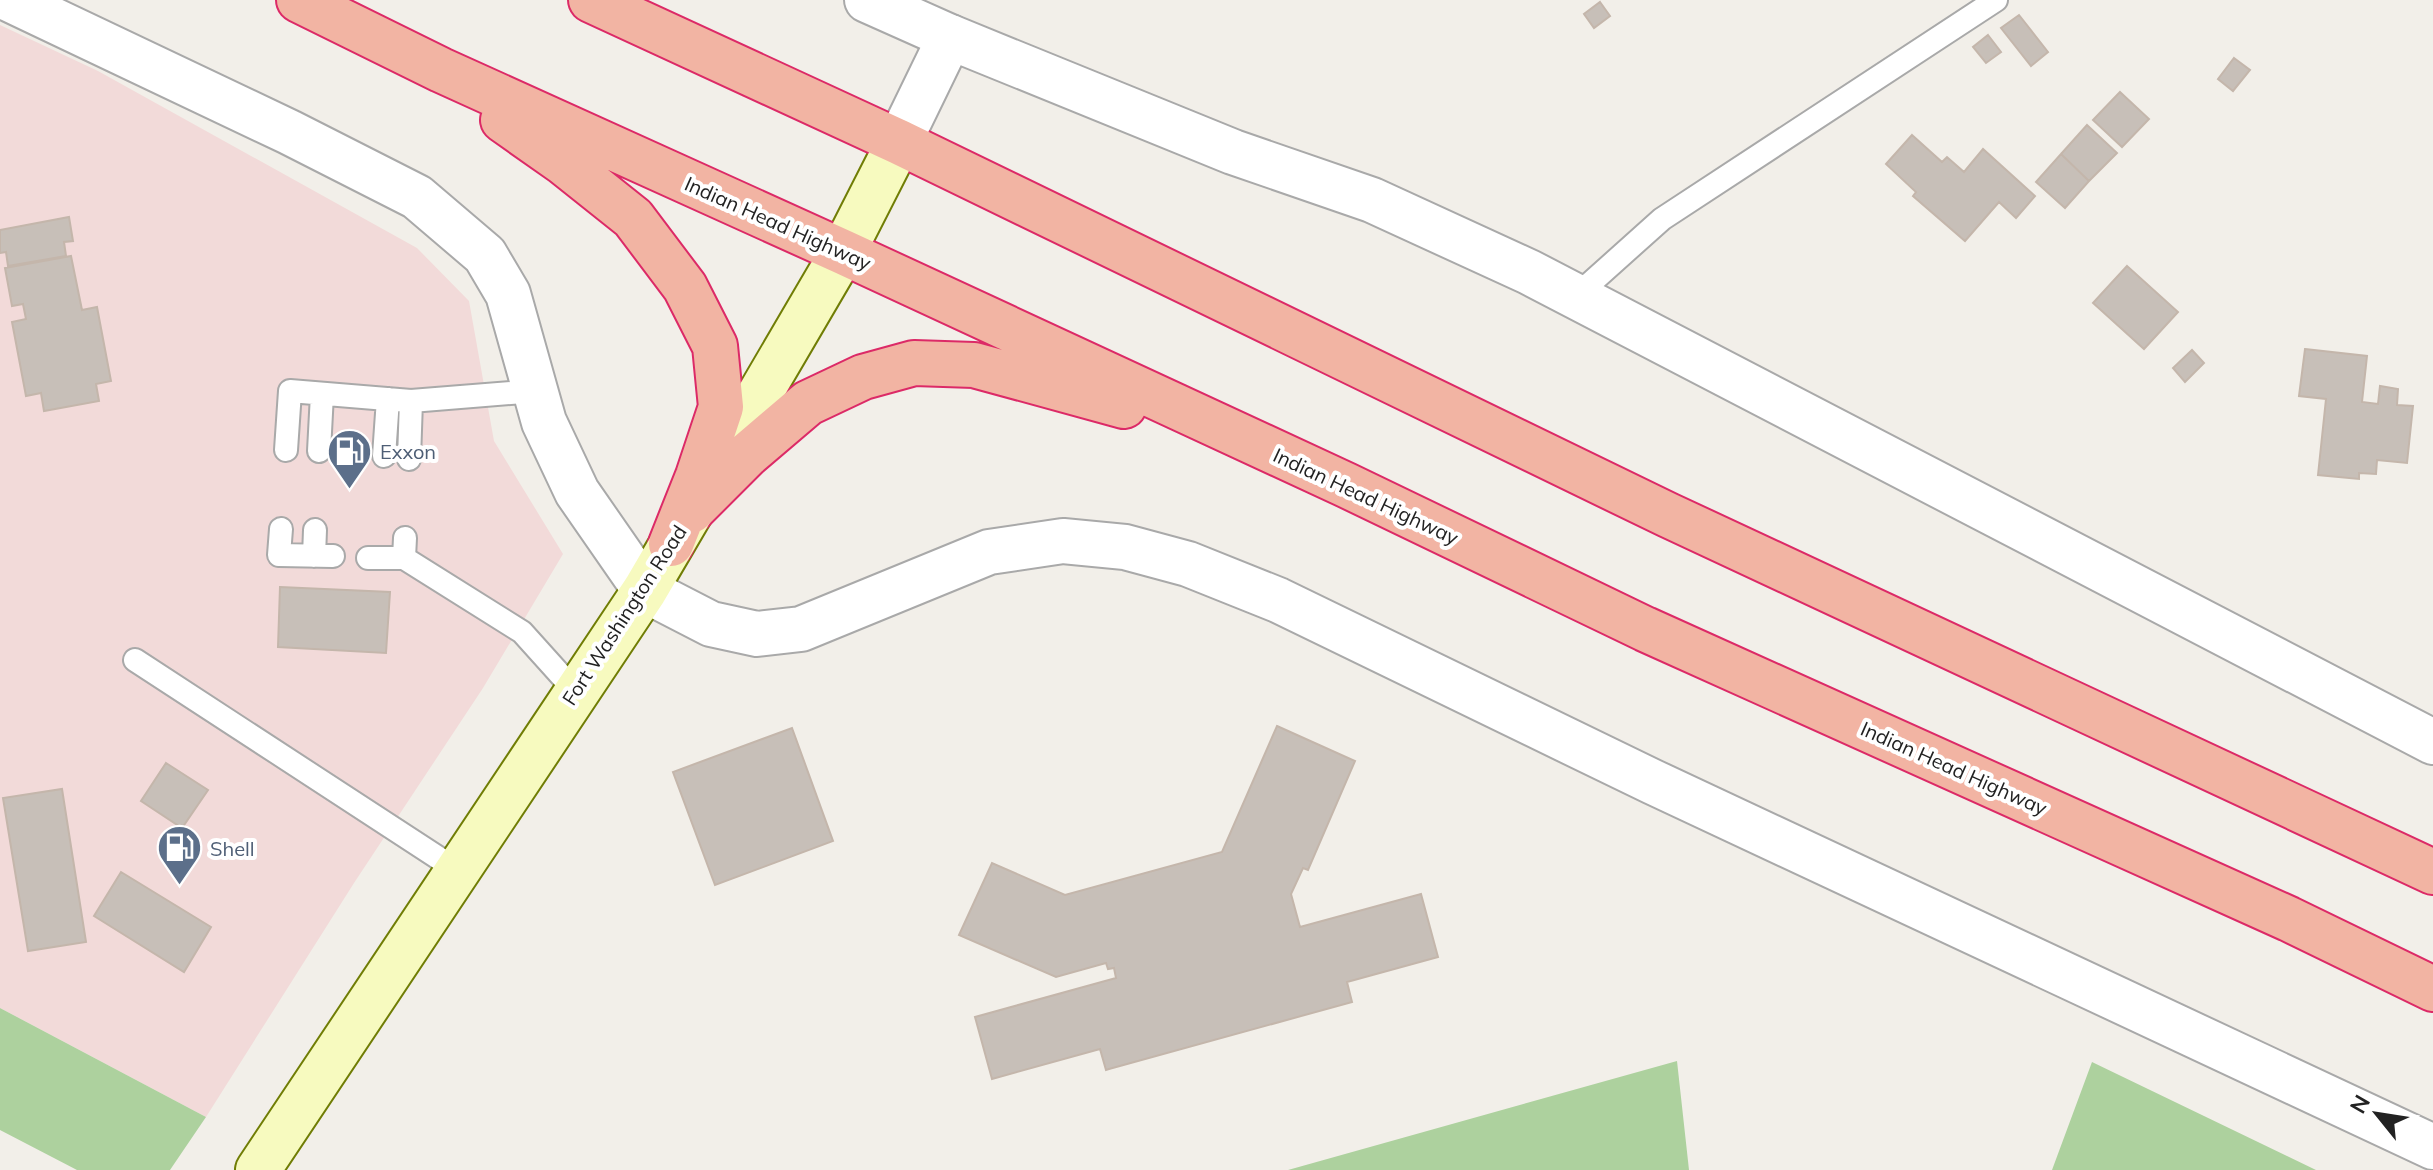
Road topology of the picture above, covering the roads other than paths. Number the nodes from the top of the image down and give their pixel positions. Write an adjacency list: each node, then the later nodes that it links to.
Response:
1 (11, 0): 11 (street)
2 (299, 0): 7 (highway, Indian Head Highway)
3 (591, 0): 8 (highway)
4 (867, 0): 6 (street)
5 (1996, 0): 10 (lane)
6 (950, 37): 8 (street, Fort Washington Road); 10 (street)
7 (416, 58): 9 (highway, Indian Head Highway); 20 (highway)
8 (899, 142): 9 (main road, Fort Washington Road); 29 (highway)
9 (843, 252): 15 (highway, Indian Head Highway); 20 (main road, Fort Washington Road)
10 (1576, 296): 27 (street)
11 (536, 391): 14 (lane); 24 (street)
12 (322, 394): 13 (lane); 16 (lane); 17 (lane)
13 (388, 399): 14 (lane); 18 (lane)
14 (411, 401): 19 (lane)
15 (1237, 437): 20 (highway); 30 (highway, Indian Head Highway)
16 (286, 450)
17 (319, 451)
18 (384, 456)
19 (409, 459)
20 (681, 528): 24 (main road, Fort Washington Road)
21 (281, 529): 22 (lane)
22 (315, 530)
23 (376, 551): 26 (lane)
24 (645, 590): 26 (main road, Fort Washington Road); 31 (street)
25 (135, 660): 28 (lane)
26 (576, 692): 28 (main road, Fort Washington Road)
27 (2433, 742)
28 (457, 870): 32 (main road, Fort Washington Road)
29 (2433, 872)
30 (2433, 989)
31 (2433, 1147)
32 (258, 1170)

